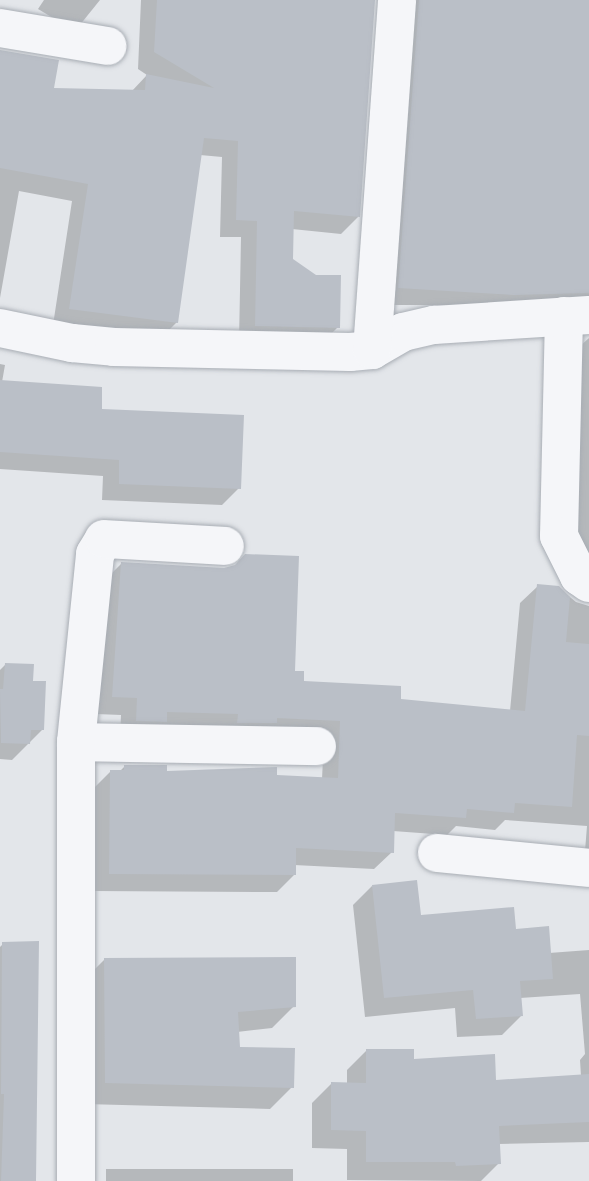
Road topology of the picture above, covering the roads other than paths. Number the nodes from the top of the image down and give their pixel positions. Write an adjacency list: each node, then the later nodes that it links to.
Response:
1 (397, 0): 6 (street)
2 (0, 28): 3 (street)
3 (108, 46)
4 (576, 316): 6 (street); 8 (street)
5 (0, 328): 6 (street)
6 (372, 350)
7 (225, 546): 9 (street)
8 (589, 583)
9 (76, 742): 10 (street); 13 (street)
10 (317, 746)
11 (437, 853): 12 (street)
12 (589, 869)
13 (76, 1181)

